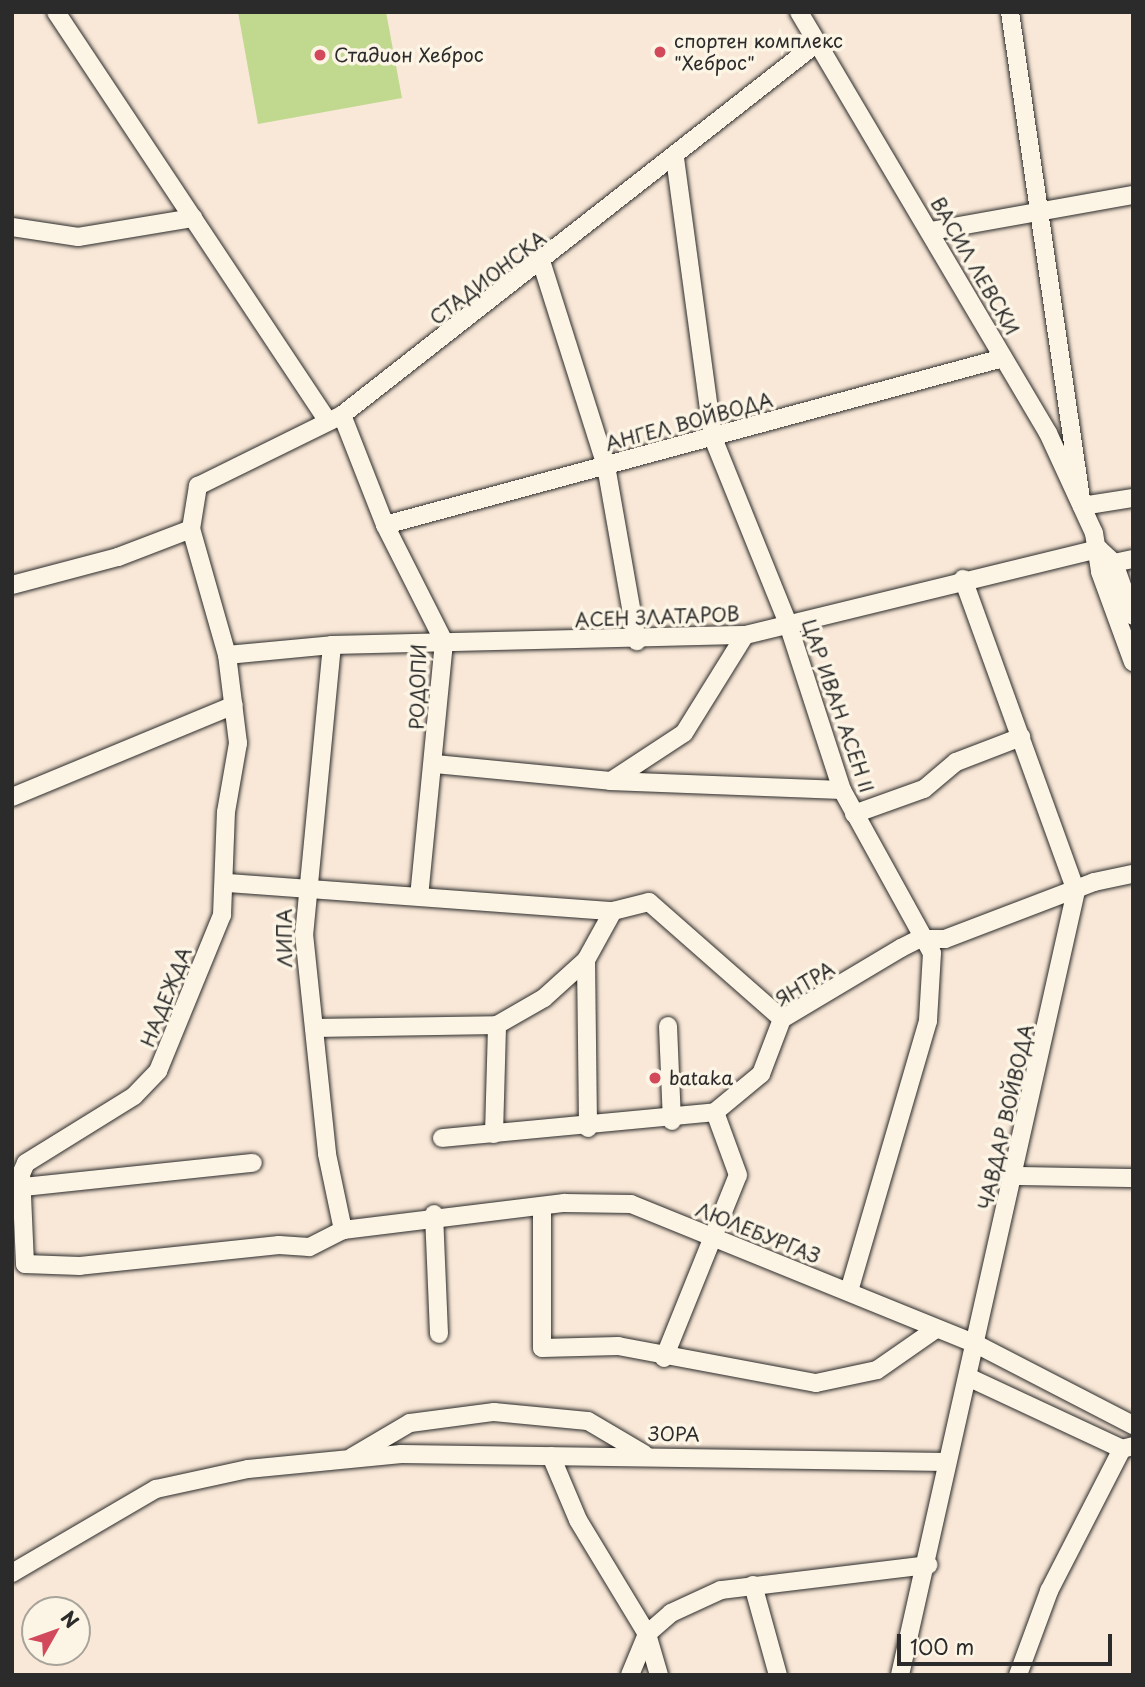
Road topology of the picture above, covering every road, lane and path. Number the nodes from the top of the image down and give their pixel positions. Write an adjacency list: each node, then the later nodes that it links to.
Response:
1 (56, 12): 8 (street, РОДОПИ)
2 (799, 12): 4 (street, ВАСИЛ ЛЕВСКИ)
3 (1010, 12): 7 (street)
4 (817, 43): 5 (street, СТАДИОНСКА); 10 (street, ВАСИЛ ЛЕВСКИ)
5 (675, 158): 11 (street, СТАДИОНСКА); 14 (street, ЦАР ИВАН АСЕН II)
6 (1133, 195): 7 (street)
7 (1041, 211): 10 (street); 17 (street)
8 (193, 218): 9 (street); 13 (street, РОДОПИ)
9 (12, 227)
10 (931, 231): 12 (street, ВАСИЛ ЛЕВСКИ)
11 (542, 264): 13 (street, СТАДИОНСКА); 15 (street)
12 (1003, 358): 14 (street, АНГЕЛ ВОЙВОДА); 17 (street, ВАСИЛ ЛЕВСКИ)
13 (335, 418): 18 (street, РОДОПИ); 19 (street, СТАДИОНСКА)
14 (713, 438): 15 (street, АНГЕЛ ВОЙВОДА); 26 (street, ЦАР ИВАН АСЕН II)
15 (606, 466): 18 (street, АНГЕЛ ВОЙВОДА); 28 (street)
16 (1133, 498): 17 (street)
17 (1082, 506): 20 (street, ВАСИЛ ЛЕВСКИ)
18 (385, 524): 29 (street, РОДОПИ)
19 (191, 528): 24 (street); 31 (street, НАДЕЖДА)
20 (1099, 549): 22 (street); 23 (street, АСЕН ЗЛАТАРОВ); 32 (street)
21 (1133, 559): 22 (street)
22 (1114, 563): 25 (street)
23 (963, 579): 26 (street, АСЕН ЗЛАТАРОВ); 34 (street)
24 (12, 585)
25 (1133, 616)
26 (788, 624): 27 (street, АСЕН ЗЛАТАРОВ); 37 (street, ЦАР ИВАН АСЕН II)
27 (746, 635): 28 (street, АСЕН ЗЛАТАРОВ); 36 (street)
28 (637, 641): 29 (street, АСЕН ЗЛАТАРОВ)
29 (444, 642): 30 (street, АСЕН ЗЛАТАРОВ); 35 (street, РОДОПИ)
30 (332, 645): 31 (street, АСЕН ЗЛАТАРОВ); 42 (street, ЛИПА)
31 (226, 655): 33 (street, НАДЕЖДА)
32 (1133, 662)
33 (234, 705): 38 (street); 41 (street, НАДЕЖДА)
34 (1021, 737): 39 (street); 43 (street)
35 (435, 764): 36 (street); 44 (street, РОДОПИ)
36 (610, 781): 37 (street)
37 (842, 790): 39 (street, ЦАР ИВАН АСЕН II)
38 (12, 797)
39 (854, 814): 46 (street, ЦАР ИВАН АСЕН II)
40 (1133, 874): 43 (street, ЯНТРА)
41 (228, 883): 42 (street); 60 (street, НАДЕЖДА)
42 (307, 891): 44 (street); 51 (street, ЛИПА)
43 (1076, 891): 46 (street, ЯНТРА); 58 (street, ЧАВДАР ВОЙВОДА)
44 (419, 896): 45 (street)
45 (613, 911): 47 (street); 48 (street)
46 (919, 939): 48 (street, ЯНТРА); 66 (street, ЦАР ИВАН АСЕН II)
47 (586, 960): 49 (street); 54 (street)
48 (782, 1019): 52 (street, ЯНТРА)
49 (497, 1025): 51 (street); 55 (street)
50 (668, 1026): 53 (street)
51 (314, 1028): 63 (street, ЛИПА)
52 (715, 1112): 53 (street, ЯНТРА); 64 (street)
53 (672, 1121): 54 (street, ЯНТРА)
54 (588, 1128): 55 (street, ЯНТРА)
55 (494, 1134): 56 (street, ЯНТРА)
56 (442, 1138)
57 (253, 1163): 60 (street)
58 (1015, 1176): 59 (street); 69 (street, ЧАВДАР ВОЙВОДА)
59 (1133, 1178)
60 (23, 1187): 65 (street, НАДЕЖДА)
61 (541, 1208): 62 (street, ЛЮЛЕБУРГАЗ); 64 (street, ЛЮЛЕБУРГАЗ); 70 (street)
62 (434, 1214): 63 (street, ЛЮЛЕБУРГАЗ); 68 (street)
63 (343, 1230): 65 (street, НАДЕЖДА)
64 (711, 1236): 66 (street, ЛЮЛЕБУРГАЗ); 70 (street)
65 (19, 1266)
66 (849, 1292): 67 (street, ЛЮЛЕБУРГАЗ)
67 (936, 1329): 69 (street, ЛЮЛЕБУРГАЗ); 70 (street)
68 (439, 1334)
69 (976, 1344): 71 (street, ЧАВДАР ВОЙВОДА); 72 (street, ЛЮЛЕБУРГАЗ)
70 (664, 1358)
71 (970, 1378): 73 (street); 77 (street, ЧАВДАР ВОЙВОДА)
72 (1133, 1425)
73 (1127, 1447): 86 (street)
74 (644, 1454): 75 (street, ЗОРА); 76 (street); 77 (street, ЗОРА)
75 (551, 1457): 76 (street, ЗОРА); 81 (street)
76 (349, 1460): 79 (street, ЗОРА)
77 (946, 1462): 78 (street, ЧАВДАР ВОЙВОДА)
78 (928, 1565): 80 (street); 85 (street, ЧАВДАР ВОЙВОДА)
79 (12, 1573)
80 (753, 1585): 81 (street); 84 (street)
81 (647, 1634): 82 (street); 83 (street)
82 (630, 1675)
83 (659, 1675)
84 (778, 1675)
85 (900, 1675)
86 (1018, 1675)

